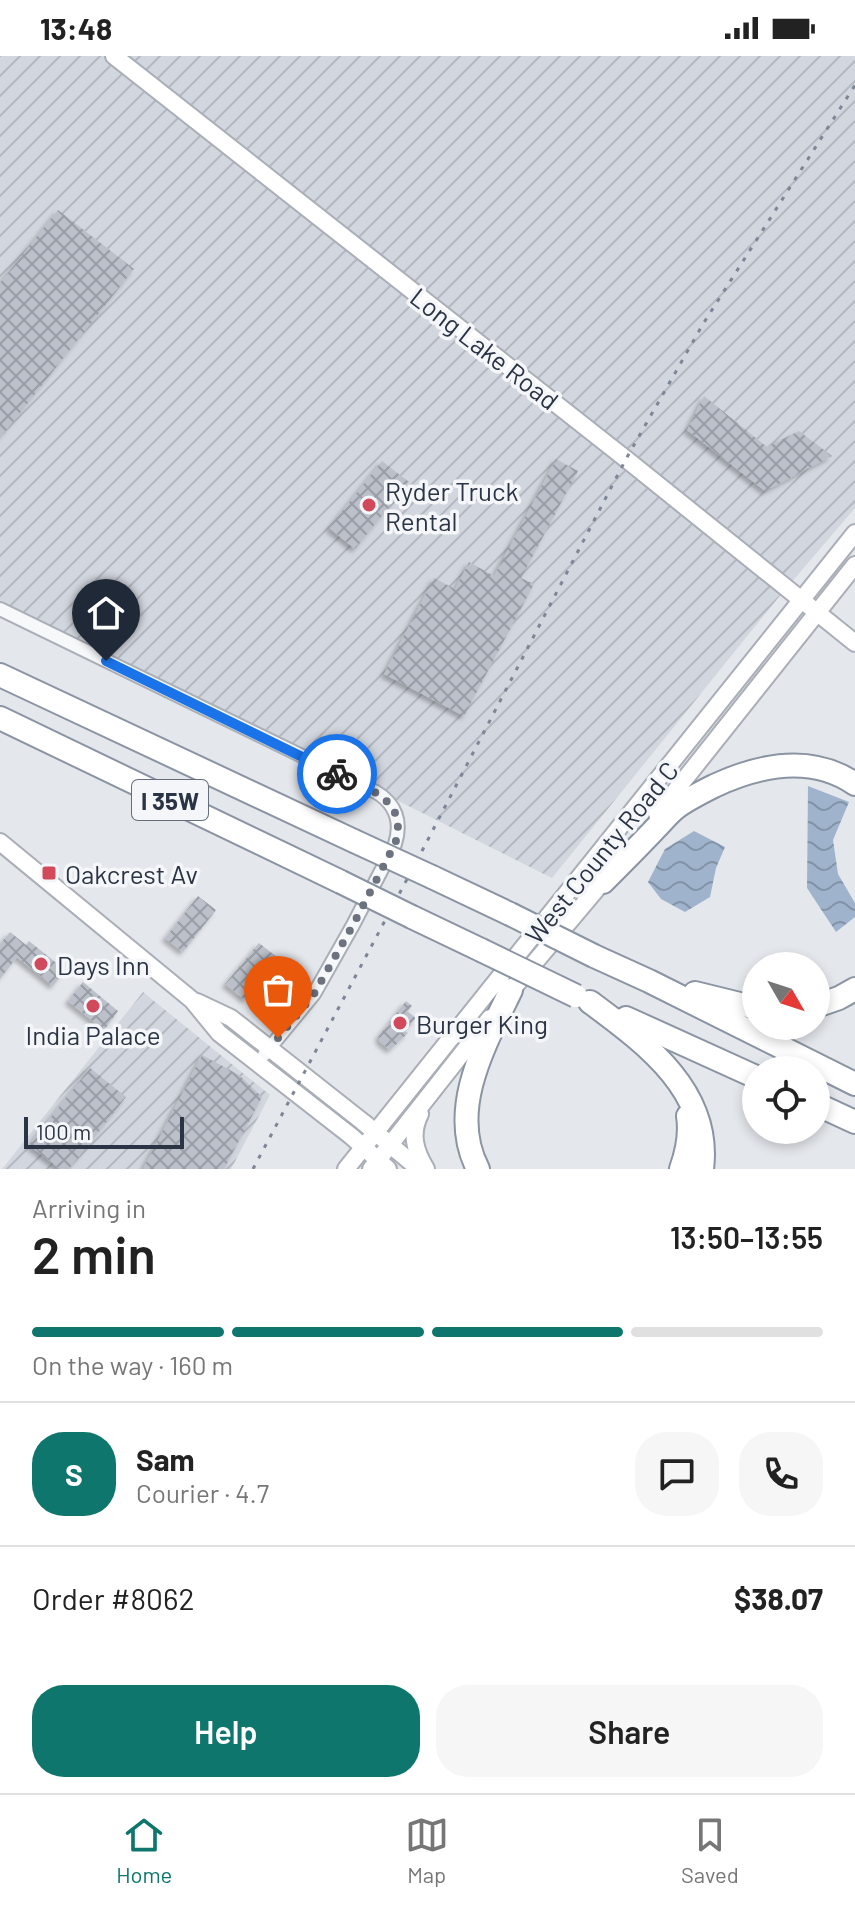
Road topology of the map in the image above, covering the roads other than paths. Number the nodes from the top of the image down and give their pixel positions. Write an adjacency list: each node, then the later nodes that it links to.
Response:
1 (114, 56): 4 (street, Long Lake Road)
2 (855, 533): 4 (street, West County Road C)
3 (855, 565): 6 (street, West County Road C)
4 (801, 600): 6 (street, Long Lake Road); 28 (street, West County Road C)
5 (0, 609): 20 (street)
6 (817, 613): 7 (street, Long Lake Road); 12 (street, West County Road C)
7 (855, 643)
8 (0, 675): 13 (highway, I 35W, bridge)
9 (0, 718): 16 (highway, I 35W, bridge)
10 (855, 784): 12 (highway)
11 (2, 847): 17 (street)
12 (603, 882): 15 (street, West County Road C)
13 (649, 981): 19 (highway); 24 (highway, I 35W)
14 (855, 989): 18 (highway)
15 (511, 990): 25 (street, West County Road C); 35 (highway)
16 (583, 999): 22 (highway, I 35W); 23 (highway)
17 (192, 1000): 20 (street); 21 (street)
18 (830, 1001)
19 (742, 1004)
20 (270, 1049): 21 (street); 28 (street)
21 (258, 1064): 30 (street)
22 (742, 1071)
23 (679, 1084): 36 (highway); 37 (highway)
24 (855, 1084)
25 (429, 1097): 29 (street, West County Road C); 34 (street)
26 (830, 1110): 27 (highway)
27 (855, 1122)
28 (375, 1132): 29 (street); 30 (street, West County Road C)
29 (391, 1145): 31 (street, West County Road C); 33 (street)
30 (363, 1148): 31 (street); 32 (street, West County Road C)
31 (379, 1166)
32 (346, 1169)
33 (419, 1169)
34 (426, 1169)
35 (478, 1169)
36 (681, 1169)
37 (702, 1169)

